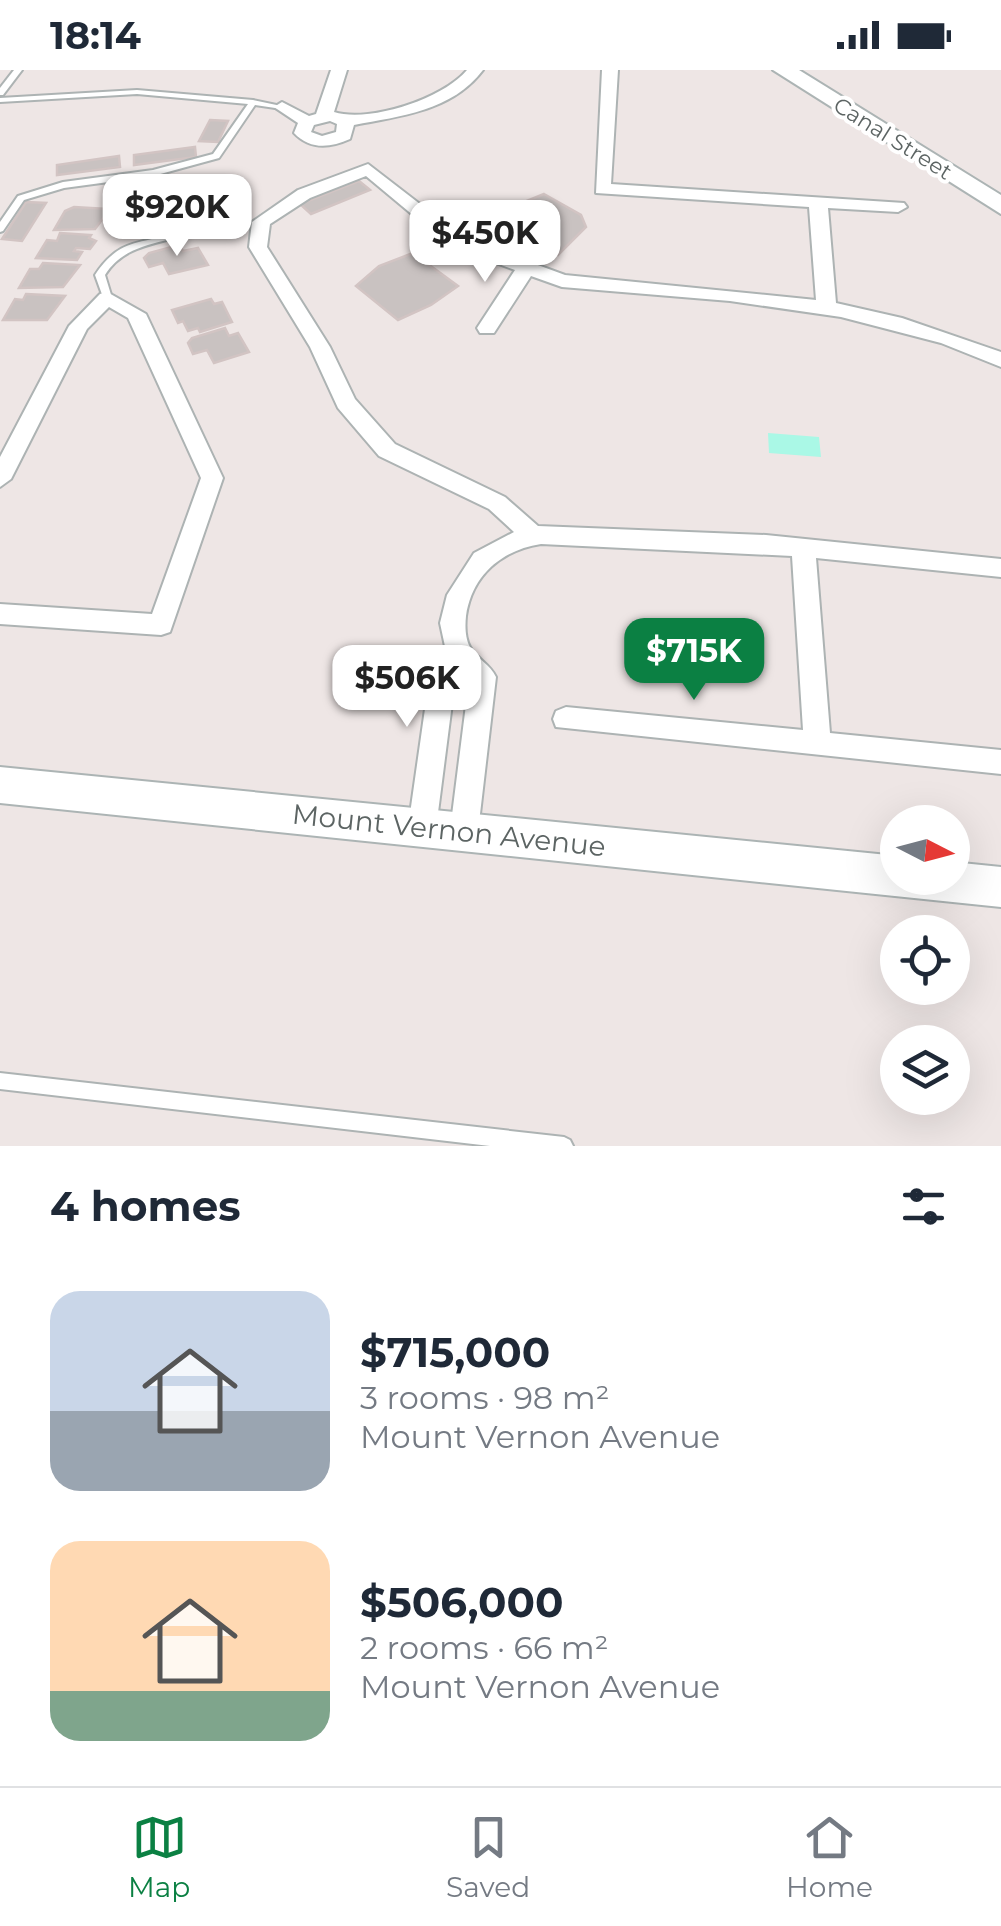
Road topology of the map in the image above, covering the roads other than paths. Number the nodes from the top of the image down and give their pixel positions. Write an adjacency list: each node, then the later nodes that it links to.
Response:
1 (18, 70): 6 (lane)
2 (340, 70): 9 (street)
3 (475, 70): 10 (street)
4 (610, 70): 11 (street)
5 (784, 70): 12 (main road, Canal Street)
6 (0, 96): 7 (lane)
7 (253, 102): 8 (lane); 14 (lane)
8 (282, 108): 9 (street)
9 (316, 118): 10 (street); 10 (street)
10 (352, 147): 17 (street); 23 (street)
11 (818, 202): 13 (street); 19 (street)
12 (1001, 206)
13 (898, 207)
14 (4, 219): 16 (lane)
15 (204, 223): 18 (lane)
16 (0, 229)
17 (525, 270): 19 (street); 20 (street)
18 (108, 298): 22 (street); 26 (street)
19 (826, 306): 21 (street)
20 (487, 328)
21 (1001, 360)
22 (0, 479)
23 (530, 534): 24 (street); 27 (street)
24 (804, 547): 25 (street); 29 (street)
25 (1001, 568)
26 (0, 614)
27 (458, 652): 32 (street); 33 (street)
28 (566, 719): 29 (street)
29 (817, 743): 30 (street)
30 (1001, 762)
31 (0, 785): 32 (main road, Mount Vernon Avenue)
32 (422, 828): 33 (main road, Mount Vernon Avenue)
33 (464, 831): 34 (main road, Mount Vernon Avenue)
34 (880, 874)
35 (970, 883): 36 (main road)
36 (1001, 886)
37 (0, 1081): 38 (lane)
38 (564, 1146)

